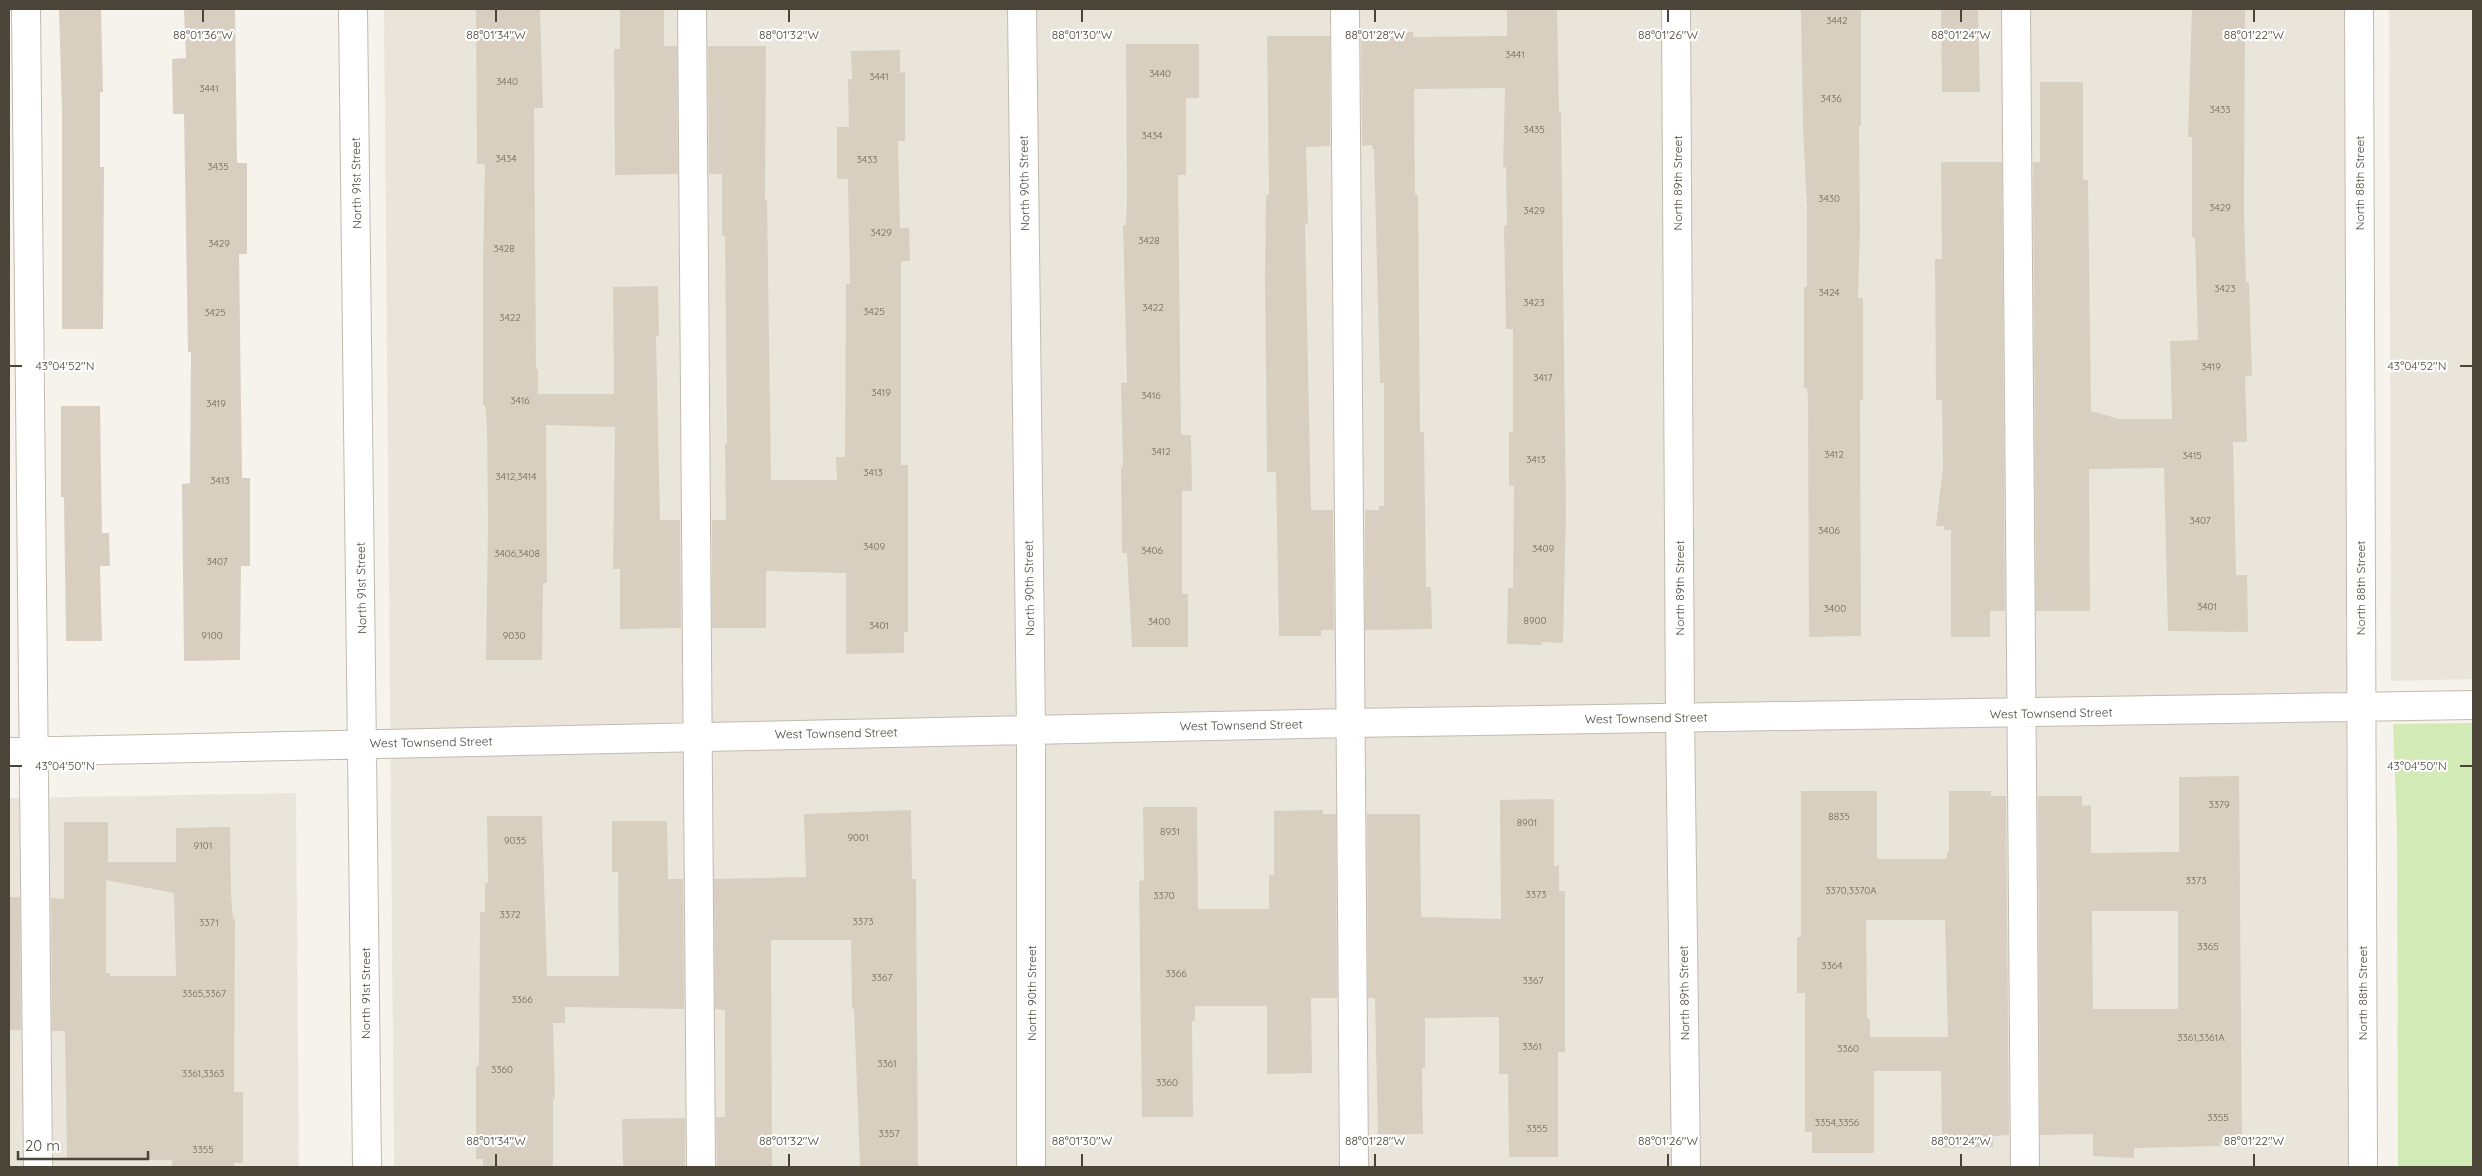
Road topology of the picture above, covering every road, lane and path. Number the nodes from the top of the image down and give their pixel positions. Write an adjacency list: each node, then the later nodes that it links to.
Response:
1 (26, 9): 17 (street)
2 (354, 9): 16 (street, North 91st Street)
3 (692, 9): 15 (street)
4 (1022, 9): 14 (street, North 90th Street)
5 (1345, 9): 13 (street)
6 (1676, 9): 12 (street, North 89th Street)
7 (2016, 9): 11 (street)
8 (2359, 9): 10 (street, North 88th Street)
9 (2473, 705): 10 (street, West Townsend Street)
10 (2360, 706): 11 (street, West Townsend Street); 25 (street, North 88th Street)
11 (2022, 714): 12 (street, West Townsend Street); 24 (street)
12 (1680, 717): 13 (street, West Townsend Street); 23 (street, North 89th Street)
13 (1350, 723): 14 (street, West Townsend Street); 22 (street)
14 (1031, 729): 15 (street, West Townsend Street); 21 (street, North 90th Street)
15 (699, 736): 16 (street, West Townsend Street); 20 (street)
16 (363, 743): 17 (street, West Townsend Street); 19 (street, North 91st Street)
17 (22, 752): 18 (street)
18 (38, 1167)
19 (367, 1167)
20 (701, 1167)
21 (1031, 1167)
22 (1354, 1167)
23 (1686, 1167)
24 (2025, 1167)
25 (2363, 1167)

